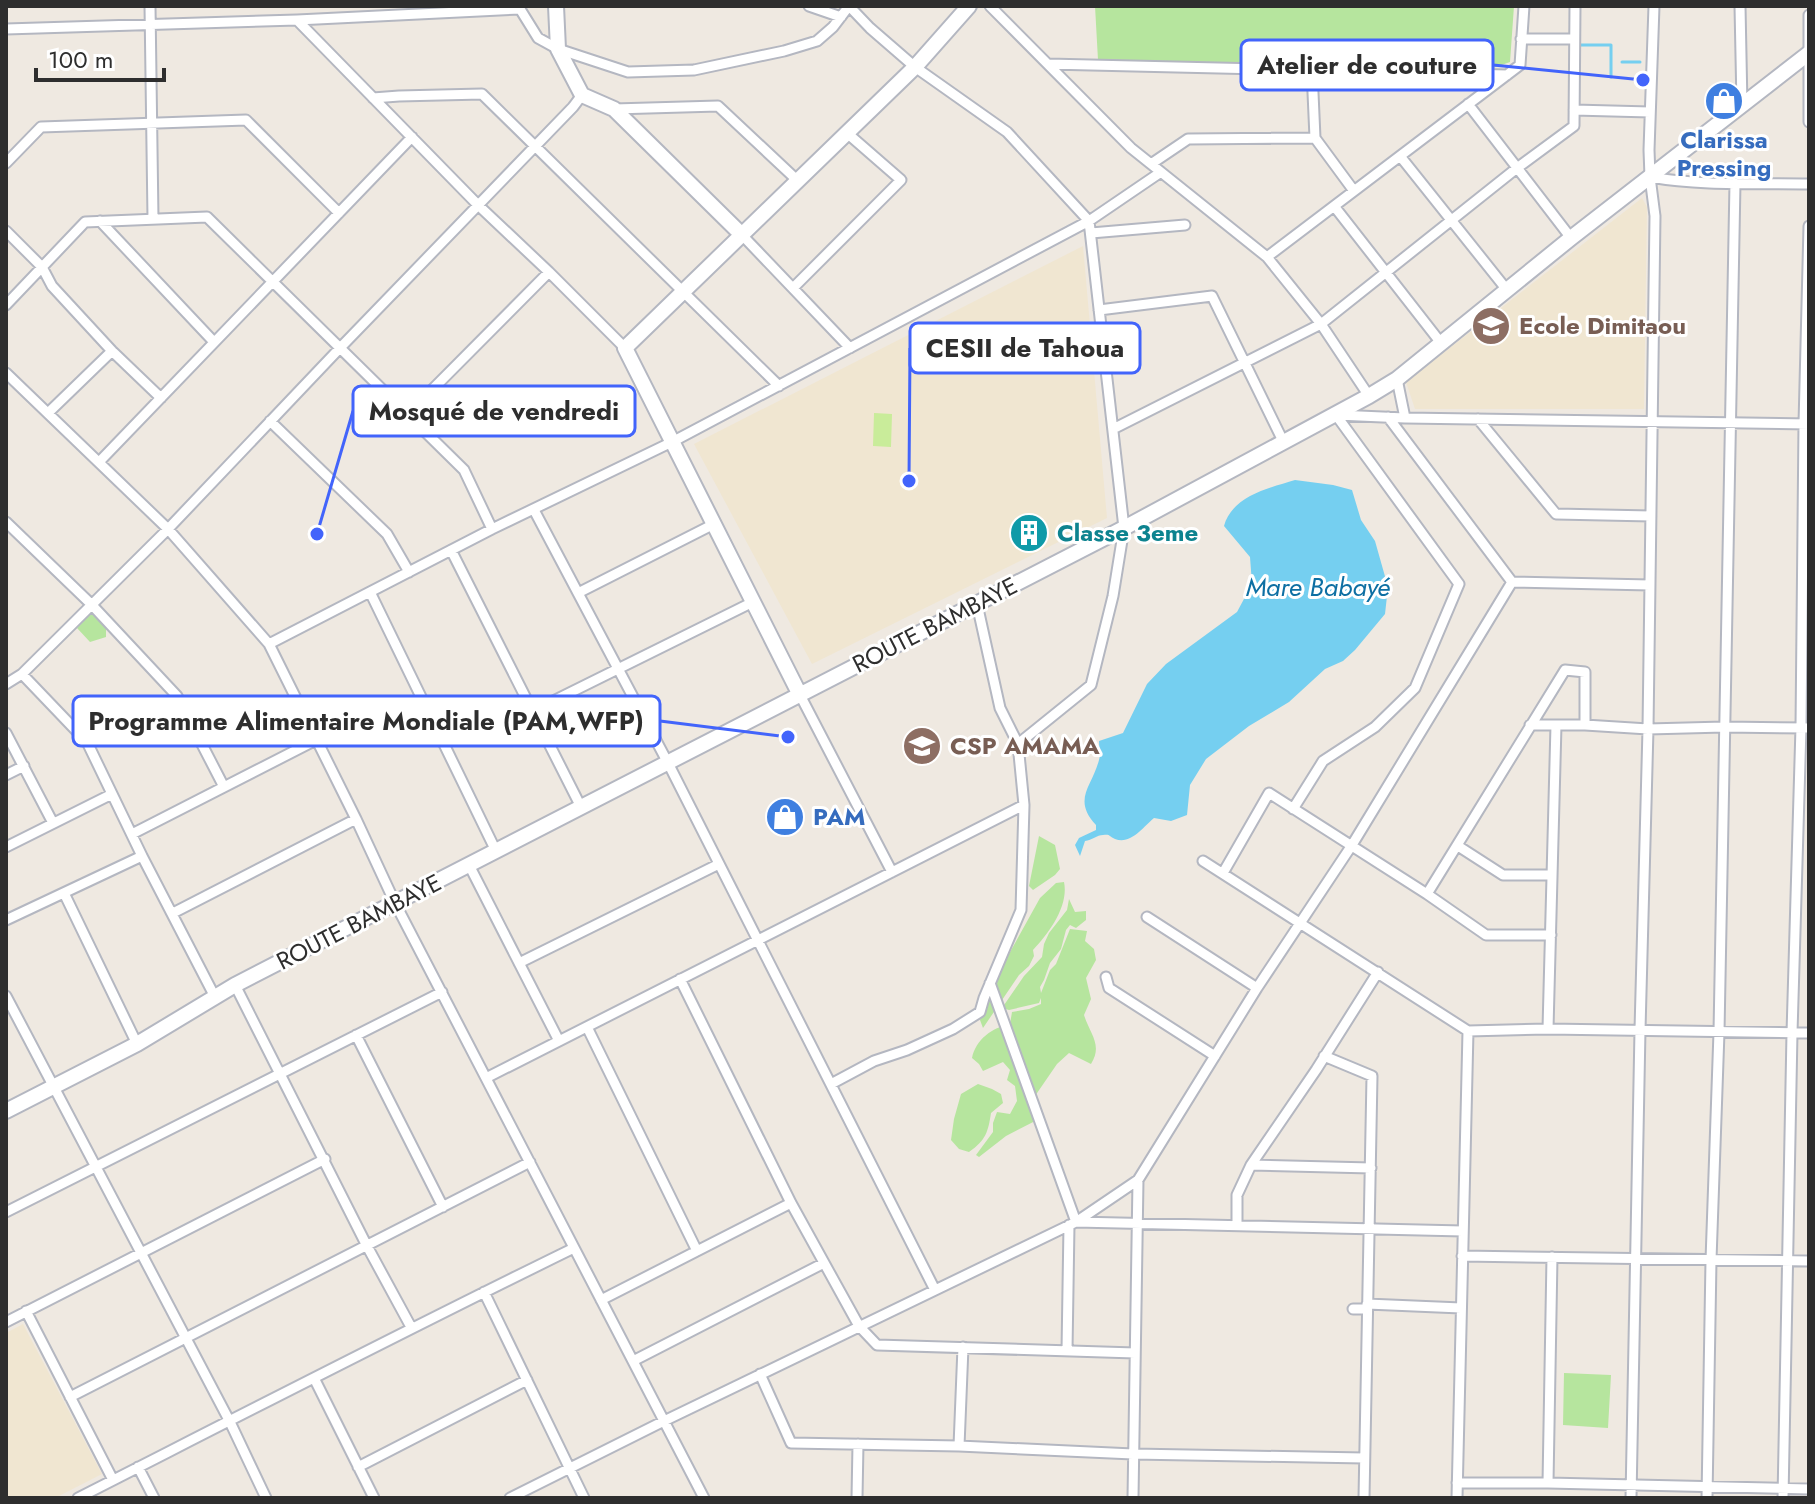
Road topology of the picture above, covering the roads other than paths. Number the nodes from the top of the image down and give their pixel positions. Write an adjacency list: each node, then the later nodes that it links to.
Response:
1 (150, 6): 15 (street)
2 (556, 6): 19 (street)
3 (809, 6): 13 (street)
4 (849, 6): 13 (street); 22 (street)
5 (969, 6): 22 (street)
6 (990, 6): 21 (street)
7 (1524, 6): 17 (street)
8 (1575, 6): 18 (street)
9 (1654, 6): 31 (street)
10 (1740, 6): 28 (street)
11 (347, 11): 14 (street); 19 (street)
12 (1809, 15): 20 (street)
13 (841, 17): 19 (street)
14 (297, 20): 15 (street); 26 (street)
15 (150, 25): 16 (street); 33 (street)
16 (6, 29)
17 (1521, 39): 18 (street); 24 (street)
18 (1574, 39): 30 (street)
19 (558, 49): 25 (street)
20 (1809, 53): 28 (street, ROUTE BAMBAYE); 32 (street)
21 (1048, 64): 23 (street); 40 (street)
22 (915, 67): 34 (street); 54 (street)
23 (1312, 70): 24 (street); 36 (street)
24 (1507, 75): 27 (street)
25 (582, 95): 29 (street); 37 (street)
26 (373, 98): 35 (street); 37 (street)
27 (1468, 104): 38 (street); 41 (street)
28 (1742, 106): 43 (street, ROUTE BAMBAYE)
29 (614, 109): 44 (street); 59 (street)
30 (1574, 110): 31 (street); 41 (street)
31 (1650, 112): 43 (street)
32 (1809, 122)
33 (152, 123): 39 (street); 50 (street); 51 (street)
34 (847, 133): 44 (street); 66 (street)
35 (412, 137): 48 (street); 50 (street)
36 (1315, 138): 40 (street); 47 (street)
37 (535, 147): 48 (street); 68 (street)
38 (1400, 156): 47 (street); 52 (street)
39 (6, 163)
40 (1151, 164): 42 (street)
41 (1517, 168): 52 (street); 60 (street)
42 (1161, 172): 54 (street); 61 (street)
43 (1650, 177): 45 (street); 60 (street, ROUTE BAMBAYE); 91 (street)
44 (798, 181): 59 (street)
45 (1735, 183): 46 (street); 92 (street)
46 (1809, 184)
47 (1354, 191): 49 (street)
48 (478, 205): 63 (street); 76 (street)
49 (1334, 206): 61 (street); 64 (street)
50 (339, 213): 65 (street)
51 (153, 219): 53 (street); 65 (street)
52 (1452, 219): 64 (street); 67 (street)
53 (100, 221): 62 (street); 72 (street)
54 (1089, 221): 58 (street); 75 (street)
55 (1185, 225): 58 (street)
56 (1809, 226): 93 (street)
57 (6, 231): 62 (street)
58 (1091, 233): 70 (street)
59 (742, 235): 66 (street); 68 (street)
60 (1571, 238): 67 (street, ROUTE BAMBAYE)
61 (1267, 257): 71 (street)
62 (42, 267): 69 (street); 77 (street)
63 (549, 272): 74 (street); 85 (street)
64 (1386, 272): 71 (street); 73 (street)
65 (273, 282): 72 (street); 76 (street)
66 (793, 288): 75 (street)
67 (1507, 290): 73 (street, ROUTE BAMBAYE)
68 (683, 293): 74 (street); 81 (street)
69 (6, 305)
70 (1099, 310): 78 (street); 94 (street)
71 (1321, 324): 78 (street); 82 (street)
72 (214, 342): 83 (street)
73 (1441, 343): 80 (street, ROUTE BAMBAYE)
74 (625, 348): 96 (street)
75 (850, 348): 81 (street)
76 (339, 349): 85 (street); 90 (street)
77 (112, 351): 83 (street); 84 (street)
78 (1243, 362): 94 (street); 95 (street)
79 (6, 373): 84 (street)
80 (1397, 379): 82 (street, ROUTE BAMBAYE); 88 (street)
81 (779, 386): 96 (street)
82 (1369, 396): 86 (street, ROUTE BAMBAYE)
83 (161, 398): 97 (street)
84 (48, 413): 97 (street)
85 (407, 415): 104 (street)
86 (1336, 415): 87 (street); 95 (street, ROUTE BAMBAYE); 136 (street)
87 (1388, 417): 88 (street); 107 (street)
88 (1405, 418): 89 (street)
89 (1478, 419): 91 (street); 99 (street)
90 (270, 421): 103 (street); 106 (street)
91 (1652, 422): 92 (street); 99 (street)
92 (1729, 423): 93 (street); 123 (street)
93 (1806, 424): 124 (street)
94 (1113, 429): 102 (street)
95 (1283, 441): 102 (street, ROUTE BAMBAYE)
96 (672, 442): 98 (street); 101 (street)
97 (100, 461): 103 (street)
98 (534, 510): 104 (street); 110 (street)
99 (1651, 516): 108 (street)
100 (6, 522): 112 (street)
101 (714, 524): 110 (street); 111 (street)
102 (1124, 528): 113 (street, ROUTE BAMBAYE); 128 (street)
103 (168, 529): 112 (street); 114 (street)
104 (492, 529): 105 (street)
105 (451, 550): 106 (street); 119 (street)
106 (409, 572): 109 (street)
107 (1512, 582): 108 (street); 140 (street)
108 (1650, 585): 125 (street)
109 (370, 592): 114 (street); 143 (street)
110 (578, 593): 115 (street)
111 (753, 602): 115 (street); 118 (street)
112 (91, 604): 116 (street); 132 (street)
113 (977, 604): 118 (street, ROUTE BAMBAYE); 128 (street)
114 (269, 644): 127 (street)
115 (618, 669): 119 (street); 129 (street)
116 (22, 674): 117 (street); 133 (street)
117 (6, 684)
118 (800, 695): 129 (street, ROUTE BAMBAYE); 148 (street)
119 (533, 711): 135 (street)
120 (1530, 725): 121 (street); 122 (street); 141 (street)
121 (1556, 725): 122 (street); 150 (street)
122 (1585, 725): 125 (street)
123 (1724, 727): 124 (street); 125 (street); 174 (street)
124 (1805, 728): 175 (street)
125 (1648, 729): 172 (street)
126 (6, 733): 130 (street)
127 (316, 740): 132 (street); 137 (street)
128 (1018, 744): 134 (street)
129 (668, 763): 135 (street, ROUTE BAMBAYE); 146 (street)
130 (24, 766): 131 (street); 138 (street)
131 (6, 775)
132 (224, 787): 139 (street)
133 (112, 794): 138 (street); 139 (street)
134 (1024, 805): 148 (street); 164 (street)
135 (581, 807): 143 (street, ROUTE BAMBAYE)
136 (1293, 809): 140 (street); 149 (street)
137 (356, 819): 153 (street); 154 (street)
138 (53, 823): 142 (street)
139 (132, 834): 144 (street)
140 (1352, 845): 152 (street); 157 (street)
141 (1458, 846): 150 (street); 152 (street)
142 (6, 847)
143 (496, 851): 147 (street, ROUTE BAMBAYE)
144 (142, 856): 151 (street); 154 (street)
145 (1203, 861): 149 (street)
146 (719, 864): 159 (street); 160 (street)
147 (469, 865): 153 (street, ROUTE BAMBAYE); 160 (street)
148 (892, 872): 159 (street)
149 (1223, 873): 157 (street)
150 (1552, 875): 158 (street)
151 (64, 893): 156 (street); 179 (street)
152 (1427, 894): 158 (street)
153 (395, 903): 165 (street, ROUTE BAMBAYE); 167 (street)
154 (173, 913): 169 (street)
155 (1147, 917): 166 (street)
156 (6, 920)
157 (1301, 923): 161 (street); 166 (street)
158 (1551, 935): 171 (street)
159 (758, 940): 163 (street); 184 (street)
160 (519, 963): 178 (street)
161 (1378, 972): 173 (street); 181 (street)
162 (1106, 977): 180 (street)
163 (680, 979): 170 (street); 193 (street)
164 (990, 983): 184 (street); 196 (street)
165 (235, 985): 169 (street, ROUTE BAMBAYE); 182 (street)
166 (1257, 988): 180 (street)
167 (442, 992): 177 (street); 183 (street)
168 (6, 996): 185 (street)
169 (215, 997): 179 (street, ROUTE BAMBAYE)
170 (587, 1027): 178 (street); 203 (street)
171 (1548, 1029): 172 (street); 173 (street)
172 (1640, 1030): 174 (street); 207 (street)
173 (1468, 1031): 200 (street)
174 (1719, 1032): 175 (street); 208 (street)
175 (1792, 1033): 176 (street); 209 (street)
176 (1809, 1033)
177 (356, 1035): 182 (street); 194 (street)
178 (559, 1041): 183 (street)
179 (137, 1044): 185 (street, ROUTE BAMBAYE)
180 (1215, 1056): 192 (street)
181 (1324, 1056): 189 (street); 191 (street)
182 (281, 1073): 187 (street); 190 (street)
183 (486, 1078): 188 (street)
184 (831, 1084): 212 (street)
185 (53, 1087): 186 (street, ROUTE BAMBAYE); 190 (street)
186 (6, 1111)
187 (325, 1159): 201 (street); 204 (street)
188 (530, 1162): 194 (street); 202 (street)
189 (1251, 1165): 191 (street); 198 (street)
190 (96, 1167): 195 (street); 204 (street)
191 (1371, 1168): 199 (street)
192 (1138, 1180): 196 (street); 197 (street)
193 (791, 1203): 203 (street); 211 (street)
194 (443, 1207): 201 (street)
195 (6, 1212)
196 (1072, 1223): 197 (street); 212 (street); 224 (street)
197 (1137, 1224): 198 (street); 225 (street)
198 (1237, 1225): 199 (street)
199 (1370, 1229): 200 (street); 215 (street)
200 (1463, 1231): 205 (street)
201 (367, 1246): 221 (street); 222 (street)
202 (574, 1248): 213 (street); 214 (street)
203 (697, 1251): 214 (street)
204 (141, 1252): 218 (street); 222 (street)
205 (1462, 1256): 206 (street); 216 (street)
206 (1552, 1257): 207 (street); 242 (street)
207 (1636, 1259): 208 (street); 243 (street)
208 (1711, 1260): 209 (street); 245 (street)
209 (1787, 1261): 210 (street); 246 (street)
210 (1809, 1261)
211 (824, 1263): 220 (street); 226 (street)
212 (935, 1290): 220 (street)
213 (484, 1292): 221 (street); 229 (street)
214 (601, 1300): 226 (street)
215 (1367, 1306): 216 (street); 217 (street); 236 (street)
216 (1461, 1308): 241 (street)
217 (1353, 1309)
218 (26, 1311): 219 (street); 230 (street)
219 (8, 1317)
220 (859, 1326): 223 (street); 227 (street)
221 (411, 1327): 228 (street)
222 (186, 1339): 230 (street); 232 (street)
223 (963, 1347): 224 (street); 234 (street)
224 (1067, 1351): 225 (street)
225 (1135, 1353): 235 (street)
226 (633, 1361): 231 (street)
227 (760, 1374): 231 (street); 233 (street)
228 (314, 1378): 232 (street); 238 (street)
229 (527, 1380): 238 (street); 239 (street)
230 (70, 1397): 240 (street)
231 (664, 1421): 239 (street); 253 (street)
232 (230, 1422): 237 (street); 249 (street)
233 (858, 1444): 234 (street); 254 (street)
234 (959, 1446): 235 (street)
235 (1133, 1454): 236 (street); 255 (street)
236 (1364, 1458): 256 (street)
237 (138, 1467): 240 (street); 248 (street)
238 (358, 1467): 250 (street)
239 (569, 1468): 251 (street); 252 (street)
240 (113, 1480): 247 (street)
241 (1457, 1483): 242 (street); 257 (street)
242 (1548, 1483): 243 (street)
243 (1631, 1486): 245 (street); 258 (street)
244 (1809, 1489): 246 (street)
245 (1707, 1493): 246 (street)
246 (1783, 1493)
247 (78, 1498)
248 (154, 1498)
249 (266, 1498)
250 (374, 1498)
251 (510, 1498)
252 (584, 1498)
253 (704, 1498)
254 (857, 1498)
255 (1133, 1498)
256 (1364, 1498)
257 (1457, 1498)
258 (1631, 1498)

